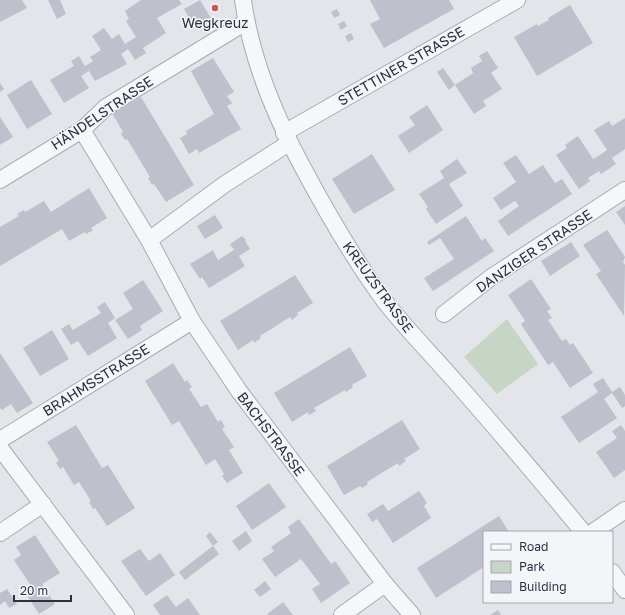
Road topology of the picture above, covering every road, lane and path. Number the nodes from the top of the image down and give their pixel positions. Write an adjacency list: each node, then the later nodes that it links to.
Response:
1 (243, 0): 3 (street, KREUZSTRASSE)
2 (517, 0): 5 (street, STETTINER STRASSE)
3 (246, 22): 4 (street, HÄNDELSTRASSE); 5 (street, KREUZSTRASSE)
4 (82, 130): 6 (street, HÄNDELSTRASSE); 8 (street, BACHSTRASSE)
5 (287, 138): 8 (street); 15 (street, KREUZSTRASSE)
6 (0, 180)
7 (625, 190): 9 (street, DANZIGER STRASSE)
8 (149, 240): 10 (street, BACHSTRASSE)
9 (444, 314)
10 (192, 321): 11 (street, BRAHMSSTRASSE); 19 (street, BACHSTRASSE)
11 (0, 440)
12 (0, 448): 13 (street)
13 (43, 504): 17 (street); 21 (street)
14 (625, 510): 16 (street)
15 (583, 531)
16 (594, 531)
17 (0, 533)
18 (613, 573): 20 (street)
19 (385, 584): 22 (street); 23 (street, BACHSTRASSE)
20 (625, 590)
21 (126, 615)
22 (342, 615)
23 (412, 615)

